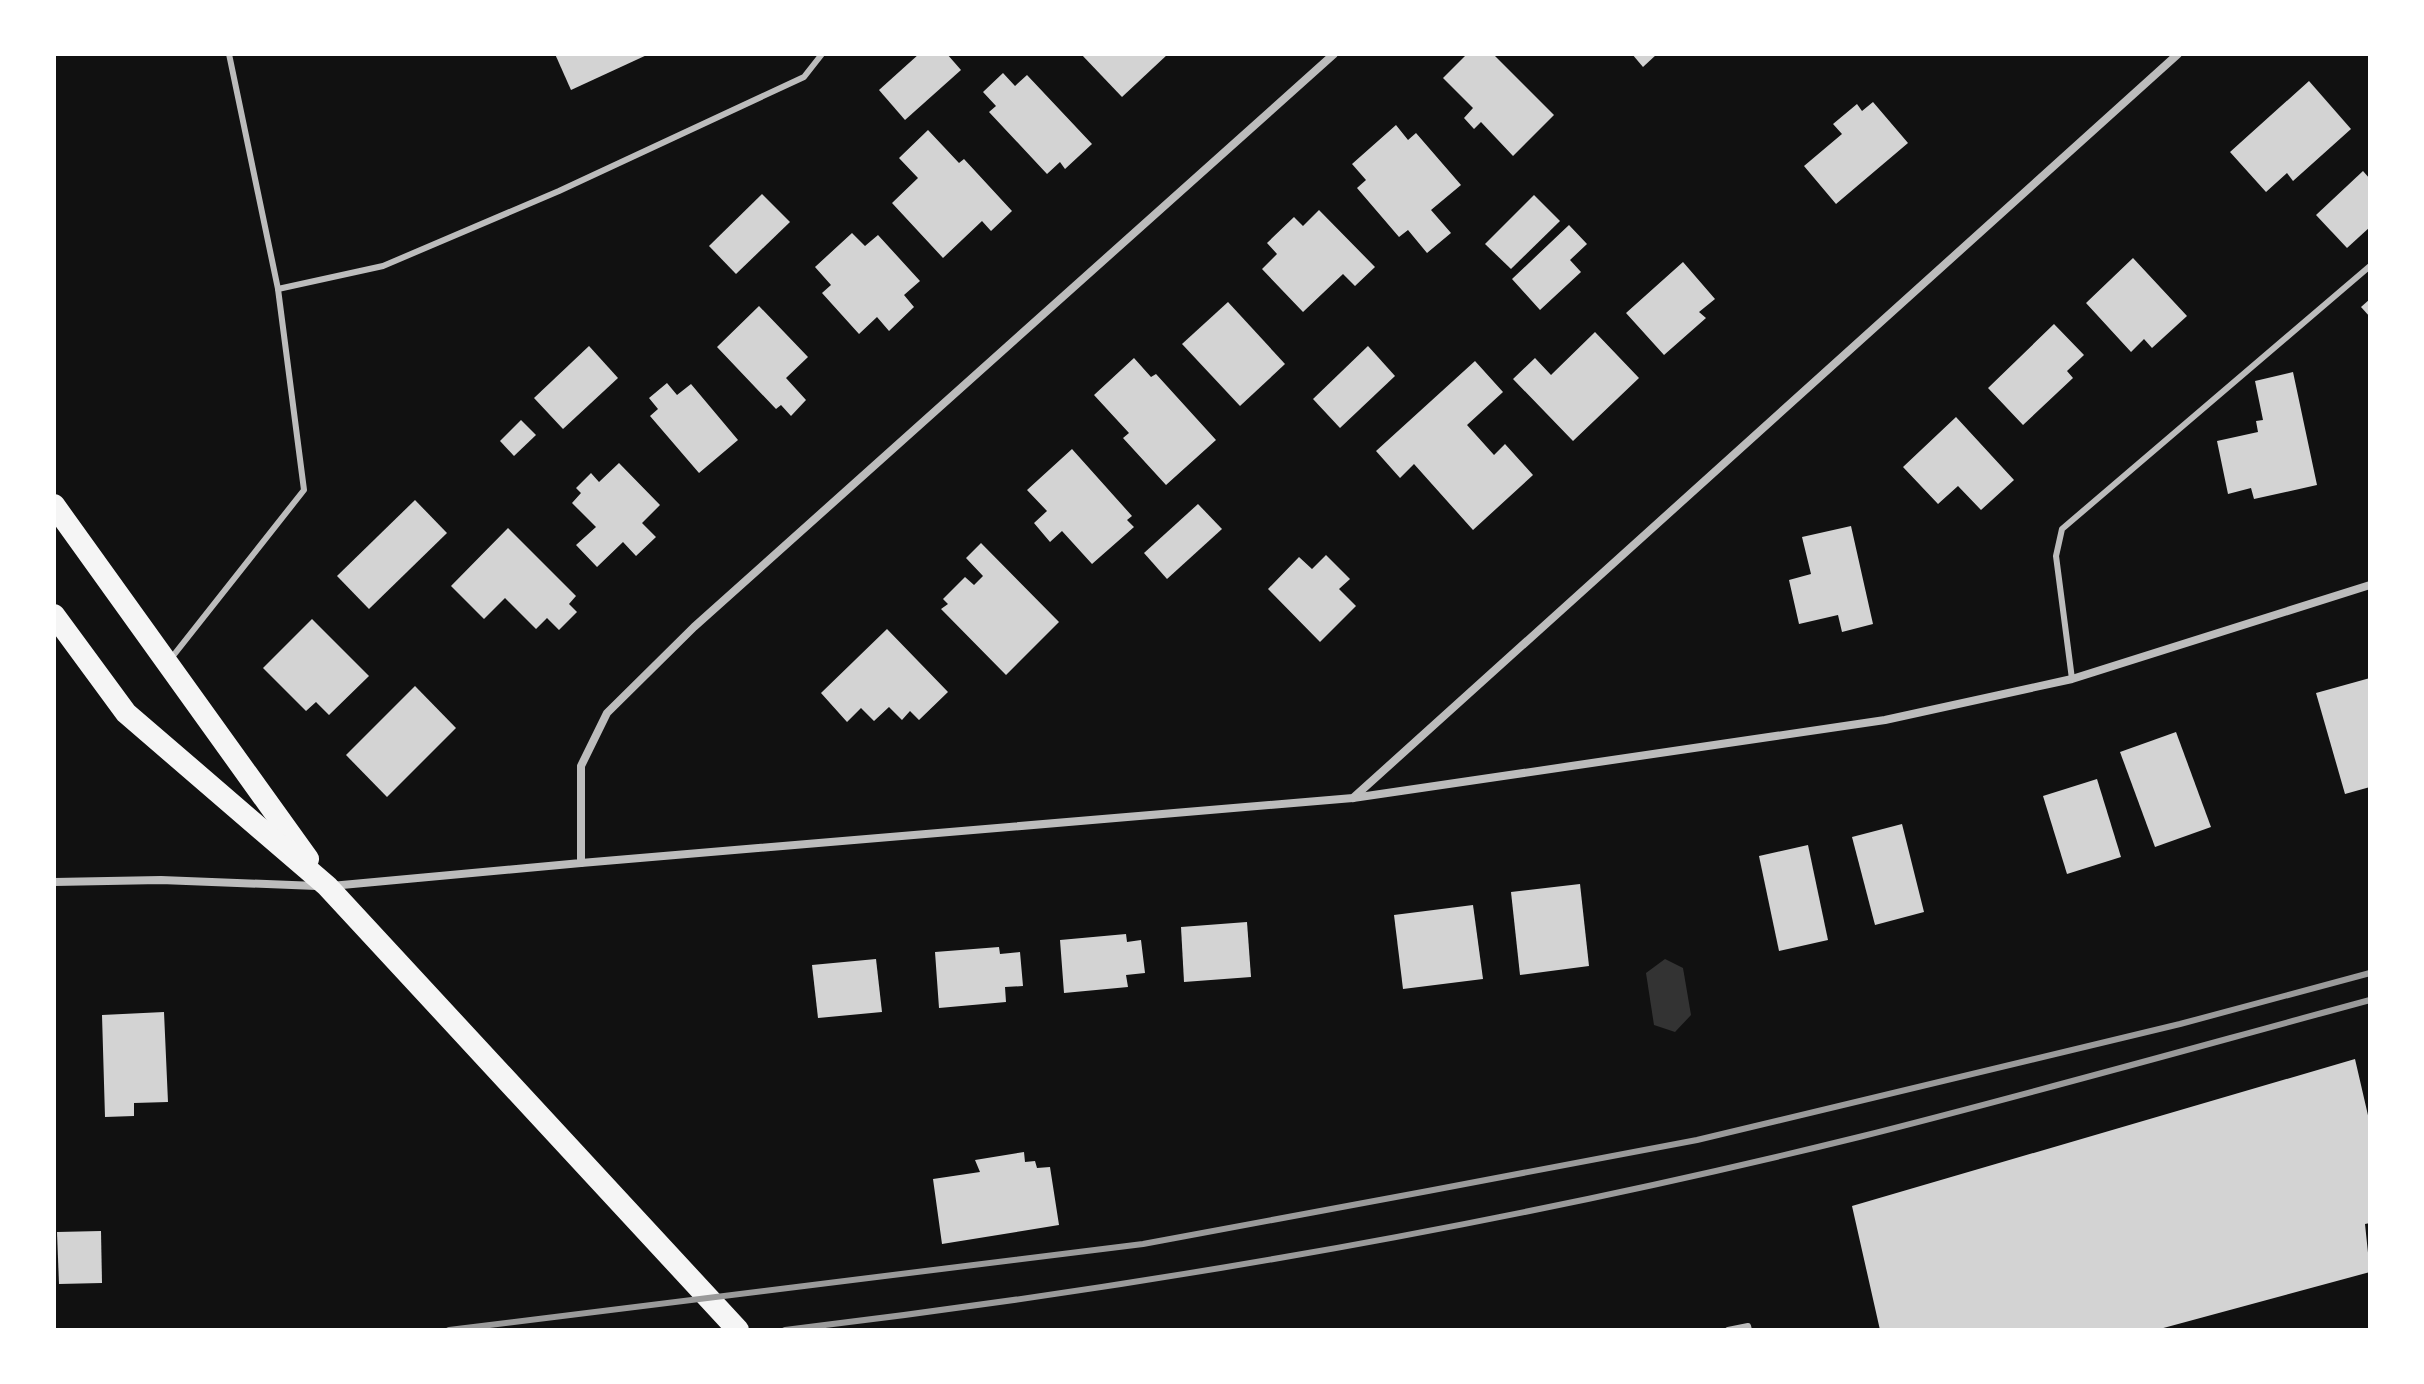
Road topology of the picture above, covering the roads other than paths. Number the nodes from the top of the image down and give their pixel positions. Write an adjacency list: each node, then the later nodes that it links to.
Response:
1 (229, 54): 6 (lane)
2 (822, 54): 6 (lane)
3 (1334, 54): 13 (street)
4 (2178, 54): 12 (street)
5 (2370, 266): 11 (lane)
6 (278, 289): 10 (lane)
7 (54, 505): 10 (highway)
8 (2370, 585): 11 (street)
9 (54, 615): 15 (highway)
10 (168, 662): 15 (highway)
11 (2072, 679): 12 (street)
12 (1353, 798): 13 (street)
13 (581, 863): 15 (street)
14 (54, 882): 15 (street)
15 (327, 886): 16 (highway)
16 (738, 1330)
17 (1728, 1330): 18 (lane)
18 (1749, 1330)

